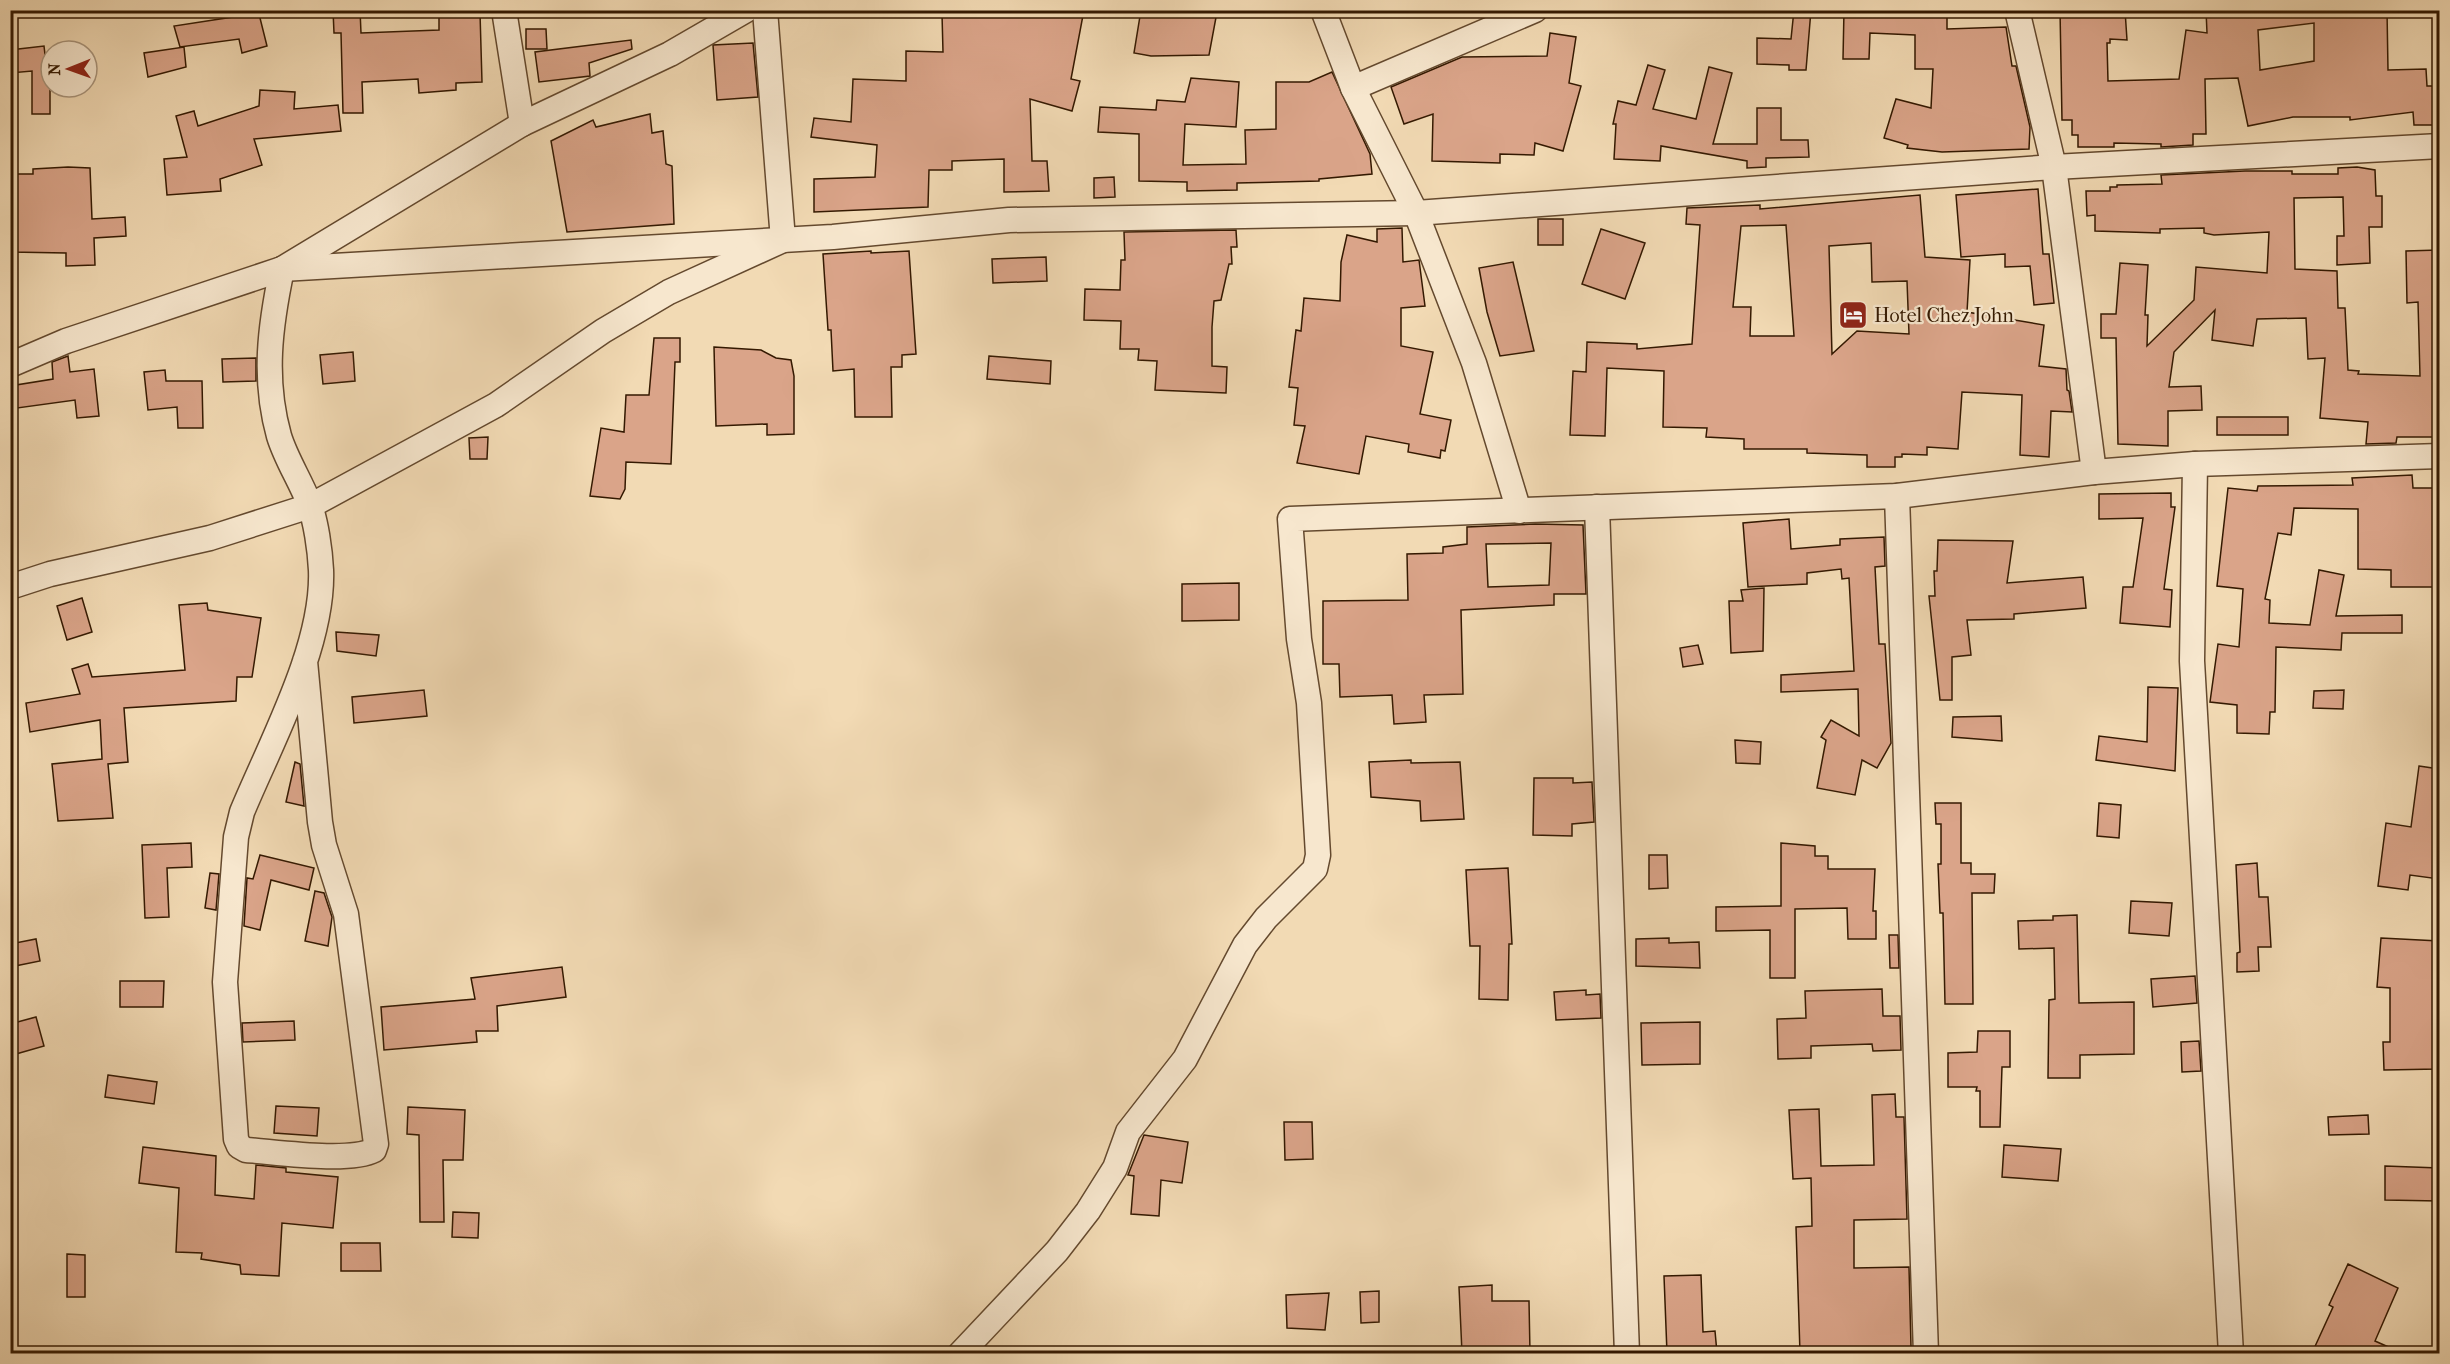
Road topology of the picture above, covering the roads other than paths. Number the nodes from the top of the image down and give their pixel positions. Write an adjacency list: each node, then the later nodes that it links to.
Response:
1 (504, 10): 8 (street)
2 (746, 10): 8 (street)
3 (765, 10): 12 (street)
4 (1323, 10): 7 (street)
5 (1535, 10): 7 (street)
6 (2017, 10): 10 (street)
7 (1353, 88): 11 (street)
8 (522, 123): 13 (street)
9 (2439, 146): 10 (street)
10 (2054, 167): 11 (street); 17 (street)
11 (1416, 213): 12 (street); 21 (street)
12 (783, 240): 13 (street); 19 (street)
13 (282, 269): 14 (street); 19 (street)
14 (10, 365)
15 (2439, 456): 16 (street)
16 (2195, 464): 17 (street); 27 (street)
17 (2094, 472): 18 (street)
18 (1898, 496): 20 (street); 26 (street)
19 (310, 506): 22 (street); 23 (street)
20 (1597, 507): 21 (street); 25 (street)
21 (1519, 511): 24 (street)
22 (10, 587)
23 (305, 661): 23 (street)
24 (960, 1353)
25 (1627, 1353)
26 (1926, 1353)
27 (2231, 1353)

